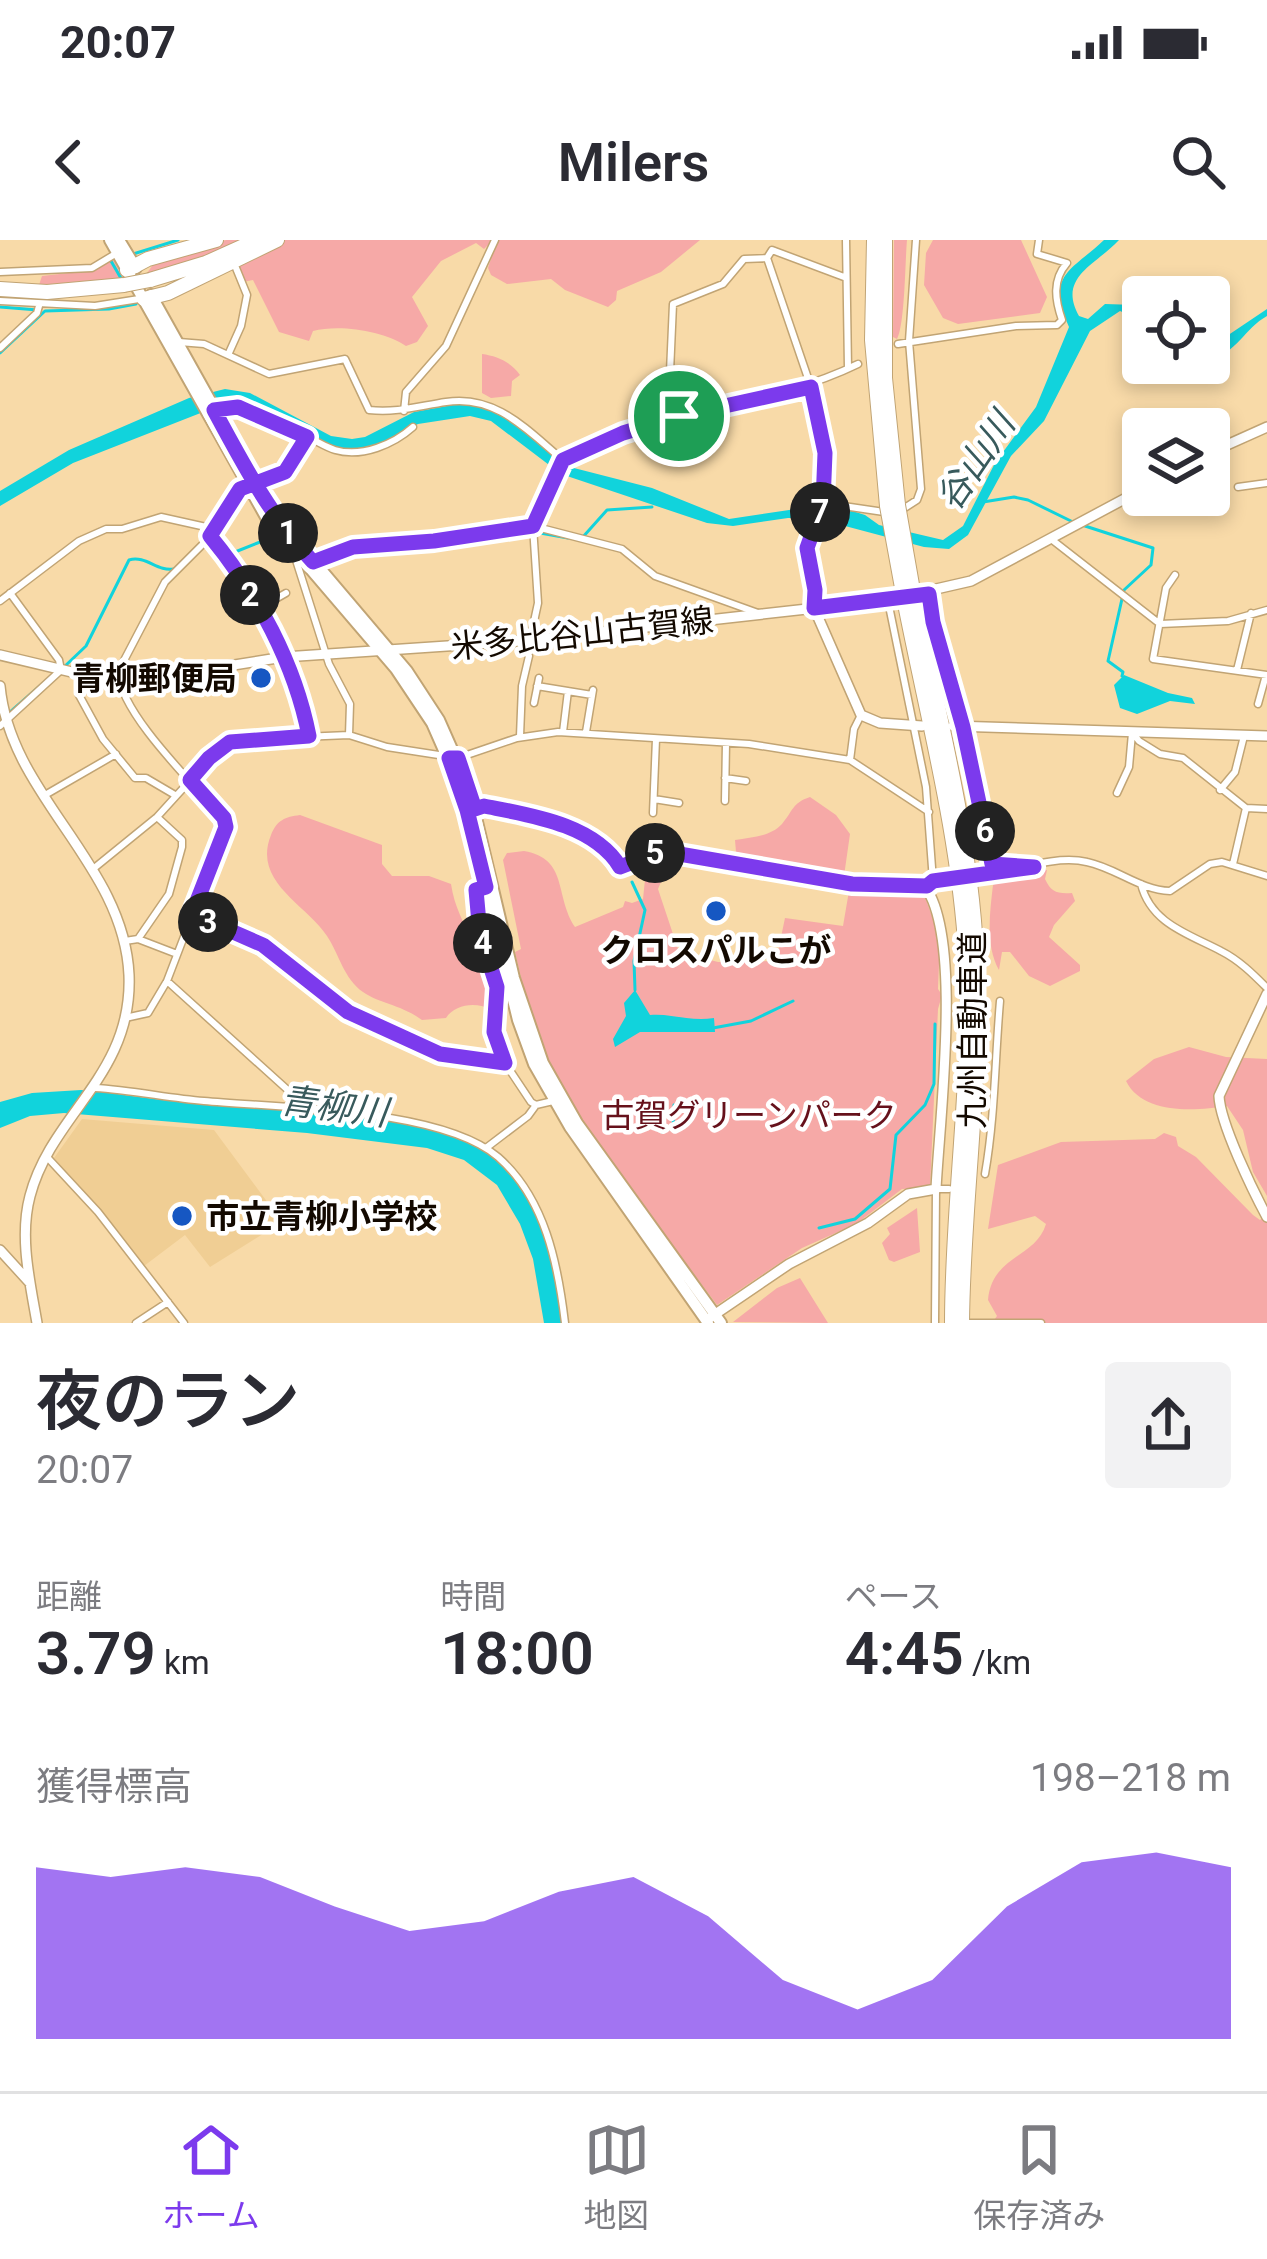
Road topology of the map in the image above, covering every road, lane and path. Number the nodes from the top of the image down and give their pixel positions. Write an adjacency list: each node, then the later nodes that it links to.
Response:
1 (110, 240): 11 (main road)
2 (216, 240): 16 (highway)
3 (254, 240): 16 (highway, bridge)
4 (277, 240): 20 (highway)
5 (495, 240): 33 (street)
6 (846, 240): 17 (street)
7 (870, 240): 45 (highway, 九州自動車道)
8 (885, 240): 45 (highway, 九州自動車道)
9 (916, 240): 23 (street)
10 (1039, 240): 23 (street)
11 (118, 246): 15 (street); 16 (main road)
12 (767, 259): 17 (street); 30 (street); 34 (street)
13 (236, 268): 27 (street)
14 (0, 272): 15 (street)
15 (36, 273): 18 (street)
16 (127, 275): 19 (highway); 20 (main road)
17 (844, 277): 29 (street)
18 (37, 284)
19 (0, 287)
20 (148, 299): 22 (street); 24 (main road); 31 (main road)
21 (0, 301): 22 (street)
22 (38, 301): 26 (street)
23 (909, 341): 25 (street); 44 (street)
24 (176, 342): 27 (street); 31 (main road)
25 (898, 344)
26 (0, 348)
27 (228, 355): 33 (street)
28 (858, 364): 29 (street)
29 (848, 369): 30 (street)
30 (811, 387): 34 (street); 44 (street)
31 (200, 393): 32 (main road)
32 (210, 409): 37 (street); 40 (main road)
33 (404, 411): 39 (street)
34 (679, 416): 39 (street)
35 (413, 427): 37 (street)
36 (1267, 428): 38 (main road)
37 (307, 437): 40 (street)
38 (1230, 444)
39 (563, 460): 46 (street)
40 (250, 484): 47 (street); 49 (main road); 50 (main road)
41 (1267, 484): 42 (street)
42 (1238, 488)
43 (1122, 500): 48 (main road, 米多比谷山古賀線)
44 (823, 504): 59 (street)
45 (892, 505): 57 (highway, 九州自動車道, bridge)
46 (533, 526): 50 (street); 62 (street); 65 (street)
47 (212, 533): 53 (street); 58 (street); 78 (street)
48 (1051, 539): 54 (main road, 米多比谷山古賀線); 63 (street)
49 (294, 554): 64 (main road); 69 (street)
50 (313, 562): 66 (main road)
51 (1175, 575): 63 (street)
52 (275, 584): 58 (street)
53 (10, 593): 56 (street); 73 (street)
54 (929, 594): 55 (main road, 米多比谷山古賀線); 86 (street)
55 (887, 600): 59 (main road, 米多比谷山古賀線); 85 (street)
56 (0, 601)
57 (910, 603): 152 (highway, 九州自動車道); 153 (highway, 九州自動車道)
58 (258, 608): 71 (street)
59 (814, 608): 62 (main road, 米多比谷山古賀線); 83 (main road)
60 (1267, 610): 61 (street)
61 (1251, 613): 63 (street); 74 (street)
62 (760, 614): 65 (main road, 米多比谷山古賀線)
63 (1160, 624): 74 (street)
64 (362, 630): 66 (main road); 68 (main road)
65 (525, 640): 67 (main road, 米多比谷山古賀線); 94 (street)
66 (385, 650): 67 (main road, 米多比谷山古賀線); 68 (main road, 米多比谷山古賀線); 75 (main road); 98 (main road)
67 (415, 650): 75 (main road)
68 (348, 651): 69 (main road, 米多比谷山古賀線)
69 (327, 653): 71 (main road, 米多比谷山古賀線); 90 (street)
70 (0, 655): 72 (main road); 73 (main road, 米多比谷山古賀線)
71 (284, 657): 78 (main road, 米多比谷山古賀線); 91 (street)
72 (0, 666)
73 (61, 670): 77 (main road, 米多比谷山古賀線); 84 (street)
74 (1238, 670): 76 (street)
75 (407, 671): 98 (main road)
76 (1266, 675): 82 (street)
77 (98, 678): 78 (main road, 米多比谷山古賀線); 97 (street)
78 (118, 681): 101 (street)
79 (0, 686): 84 (main road)
80 (568, 691): 81 (street); 87 (street); 88 (street)
81 (534, 703)
82 (1258, 704)
83 (861, 715): 85 (main road); 99 (street)
84 (3, 722): 105 (main road)
85 (917, 725): 113 (street)
86 (958, 727): 89 (main road); 118 (street)
87 (562, 732): 88 (street); 94 (street)
88 (586, 732): 95 (street)
89 (1132, 732): 92 (main road); 103 (street); 104 (street)
90 (349, 735): 91 (street); 98 (street)
91 (309, 736): 101 (street)
92 (1244, 736): 93 (main road); 103 (street)
93 (1267, 736)
94 (520, 737): 98 (street)
95 (656, 739): 96 (street); 107 (street)
96 (727, 742): 99 (street); 100 (street)
97 (116, 754): 105 (street); 106 (street)
98 (454, 758): 111 (main road); 123 (main road)
99 (850, 760): 113 (street)
100 (725, 778): 102 (street); 108 (street)
101 (190, 780): 106 (street); 124 (street)
102 (746, 781)
103 (1220, 790): 110 (street)
104 (1118, 793)
105 (45, 795): 119 (main road)
106 (175, 795): 115 (street)
107 (654, 799): 109 (street); 114 (street)
108 (724, 801)
109 (679, 802)
110 (1246, 808): 112 (street); 116 (street)
111 (475, 809): 117 (street); 146 (main road)
112 (1267, 809)
113 (929, 812): 121 (street)
114 (653, 813)
115 (157, 818): 119 (street); 125 (street)
116 (1233, 864): 120 (street); 122 (street)
117 (620, 867): 121 (main road)
118 (1034, 867): 121 (street, bridge); 122 (street)
119 (93, 869): 126 (main road)
120 (1267, 875)
121 (932, 883): 140 (main road)
122 (1141, 884): 129 (street)
123 (486, 887): 132 (street); 134 (main road)
124 (192, 914): 127 (street); 132 (street)
125 (138, 939): 126 (street); 127 (street)
126 (125, 941): 131 (main road)
127 (177, 954): 128 (street)
128 (167, 981): 131 (street); 136 (street)
129 (1267, 991): 142 (main road)
130 (1000, 1001): 139 (street)
131 (125, 1018): 133 (main road)
132 (505, 1063): 135 (street)
133 (93, 1090): 136 (street); 138 (main road)
134 (554, 1100): 135 (street); 146 (main road)
135 (536, 1105): 137 (street)
136 (311, 1111): 137 (street)
137 (486, 1148): 150 (street)
138 (46, 1156): 144 (main road); 145 (street)
139 (976, 1178)
140 (936, 1189): 141 (street); 146 (main road); 151 (street)
141 (949, 1189)
142 (1267, 1216)
143 (0, 1250): 144 (main road)
144 (30, 1282): 147 (main road)
145 (168, 1302): 148 (street); 149 (street)
146 (710, 1321)
147 (37, 1323)
148 (136, 1323)
149 (184, 1323)
150 (565, 1323)
151 (935, 1323)
152 (952, 1323)
153 (971, 1323): 154 (street)
154 (1041, 1323)

